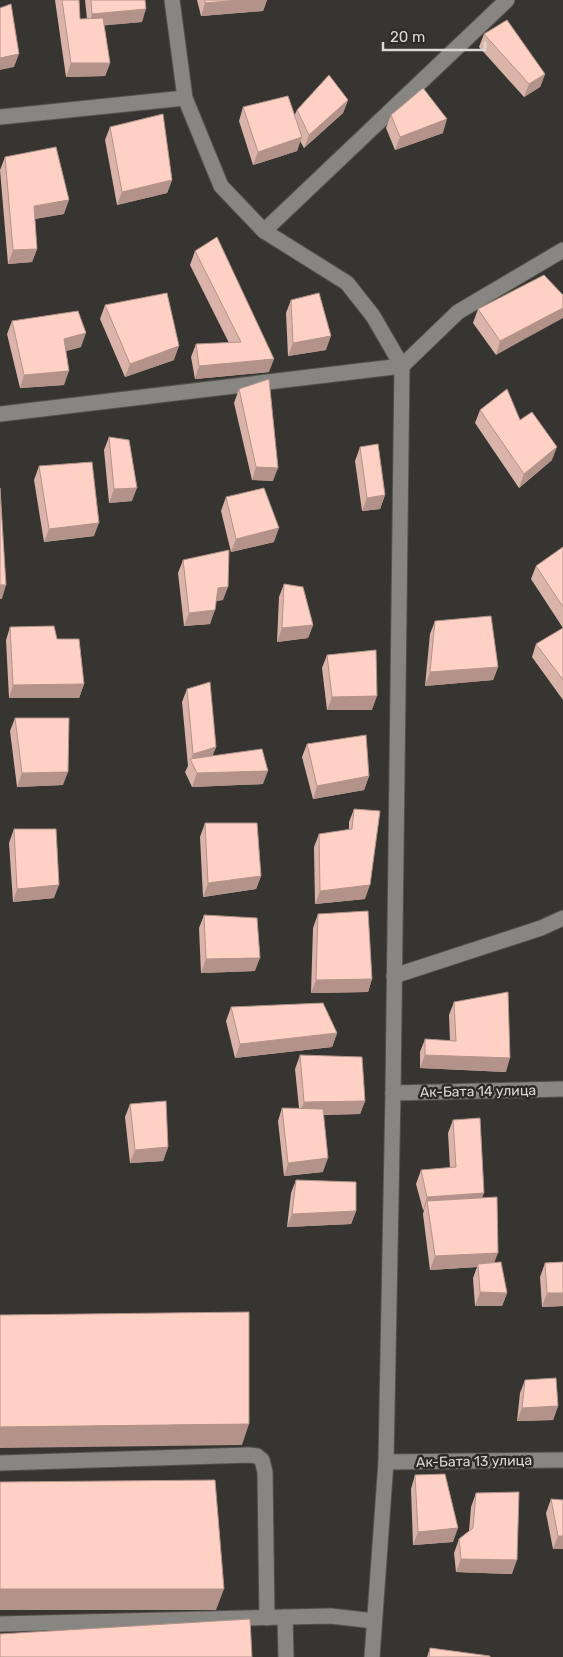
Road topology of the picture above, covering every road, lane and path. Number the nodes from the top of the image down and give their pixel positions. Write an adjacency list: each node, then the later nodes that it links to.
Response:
1 (172, 0): 3 (street)
2 (507, 0): 5 (street)
3 (185, 98): 4 (street); 5 (street)
4 (0, 117)
5 (264, 232): 7 (street)
6 (563, 250): 7 (street)
7 (402, 366): 8 (street); 10 (street)
8 (0, 414)
9 (563, 918): 10 (street)
10 (394, 976): 12 (street)
11 (563, 1089): 12 (street, Ак-Бата 14 улица)
12 (393, 1093): 14 (street)
13 (563, 1460): 14 (street, Ак-Бата 13 улица)
14 (386, 1462): 18 (street)
15 (0, 1463): 16 (street)
16 (267, 1618): 17 (street); 19 (street)
17 (285, 1618): 18 (street); 20 (street)
18 (374, 1621): 21 (street)
19 (0, 1624)
20 (286, 1657)
21 (372, 1657)

